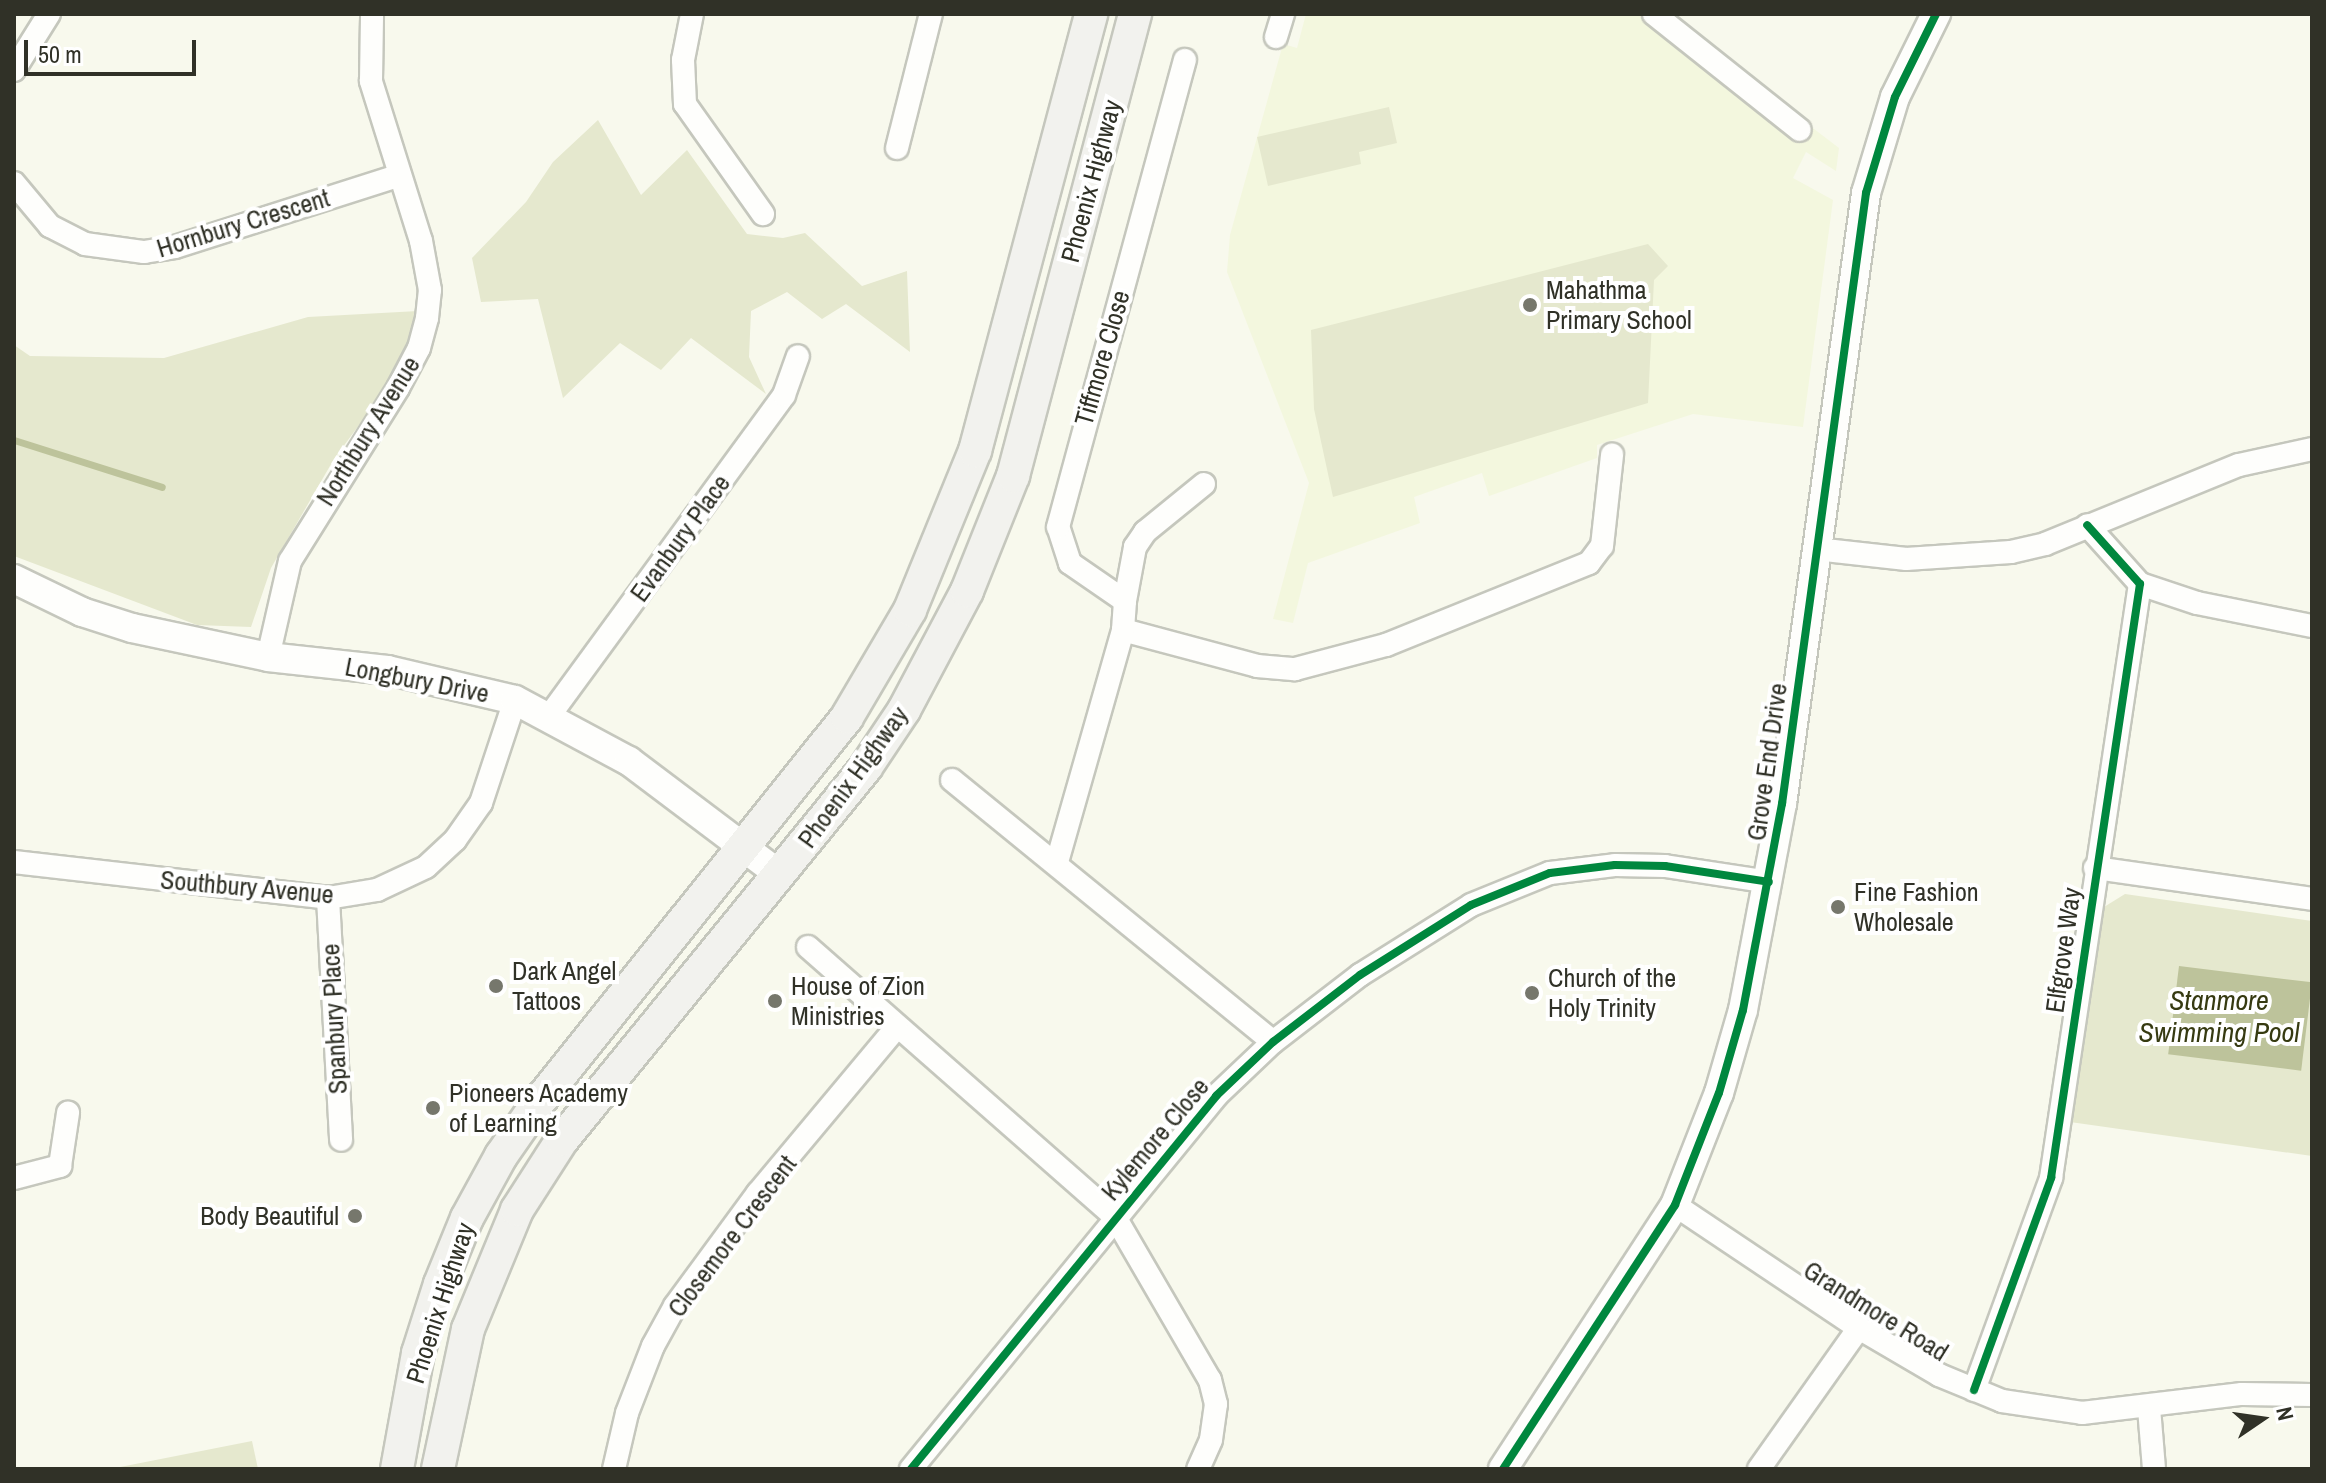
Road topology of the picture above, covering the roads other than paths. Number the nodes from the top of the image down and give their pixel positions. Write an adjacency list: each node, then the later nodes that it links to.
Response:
1 (49, 14): 12 (street)
2 (372, 14): 15 (street, Northbury Avenue)
3 (692, 14): 17 (street)
4 (931, 14): 14 (street)
5 (1091, 14): 33 (main road, Phoenix Highway)
6 (1135, 14): 37 (main road, Phoenix Highway)
7 (1283, 14): 10 (street)
8 (1654, 14): 13 (street)
9 (1936, 14): 23 (street, Grove End Drive)
10 (1276, 37)
11 (1185, 60): 26 (street, Tiffmore Close)
12 (14, 70)
13 (1800, 130)
14 (897, 148)
15 (400, 175): 16 (street, Hornbury Crescent); 29 (street, Northbury Avenue)
16 (14, 183)
17 (763, 214)
18 (798, 356): 31 (street, Evanbury Place)
19 (2312, 449): 22 (street)
20 (1612, 455): 28 (street)
21 (1204, 484): 26 (street)
22 (2087, 525): 23 (street); 25 (street)
23 (1816, 549): 38 (street, Grove End Drive)
24 (14, 579): 29 (street, Longbury Drive)
25 (2140, 584): 27 (street); 36 (street, Elfgrove Way)
26 (1125, 601): 28 (street)
27 (2312, 626)
28 (1123, 630): 35 (street)
29 (268, 657): 30 (street, Longbury Drive)
30 (515, 700): 31 (street, Longbury Drive); 39 (street, Southbury Avenue)
31 (550, 715): 33 (street, Longbury Drive)
32 (952, 780): 35 (street)
33 (745, 844): 37 (street, Longbury Drive); 53 (main road, Phoenix Highway)
34 (14, 862): 39 (street, Southbury Avenue)
35 (1057, 862): 43 (street)
36 (2095, 868): 40 (street); 50 (street, Elfgrove Way)
37 (779, 874): 54 (main road, Phoenix Highway)
38 (1769, 882): 43 (street, Kylemore Close); 47 (street, Grove End Drive)
39 (328, 898): 45 (street, Spanbury Place)
40 (2312, 899)
41 (808, 947): 42 (street)
42 (896, 1028): 48 (street); 55 (street, Closemore Crescent)
43 (1273, 1042): 48 (street, Kylemore Close)
44 (68, 1113): 46 (street)
45 (341, 1140)
46 (14, 1178)
47 (1675, 1205): 49 (street, Grandmore Road); 58 (street, Grove End Drive)
48 (1115, 1217): 56 (street, Kylemore Close); 57 (street, Kylemore Close)
49 (1859, 1328): 50 (street, Grandmore Road); 59 (street)
50 (1974, 1390): 52 (street, Grandmore Road)
51 (2312, 1395): 52 (street, Grandmore Road)
52 (2149, 1408): 60 (street)
53 (397, 1469)
54 (438, 1469)
55 (614, 1469)
56 (911, 1469)
57 (1198, 1469)
58 (1503, 1469)
59 (1759, 1469)
60 (2154, 1469)

